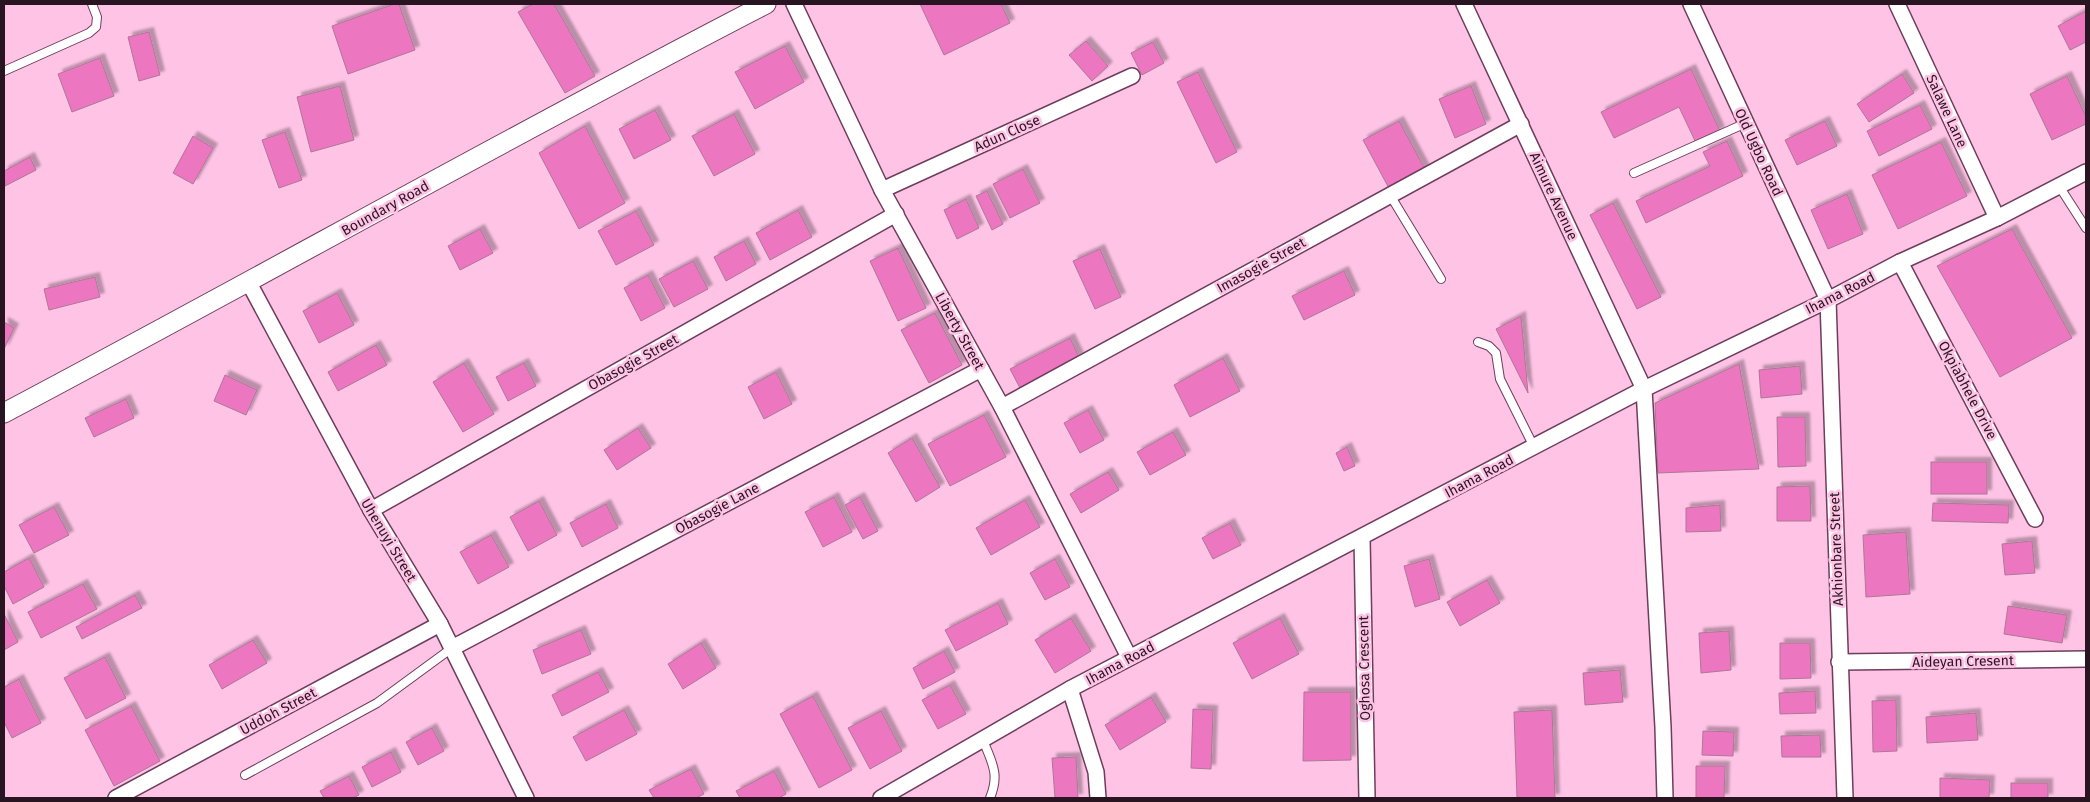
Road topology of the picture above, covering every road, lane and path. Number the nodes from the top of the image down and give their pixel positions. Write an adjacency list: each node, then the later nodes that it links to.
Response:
1 (92, 4): 7 (lane)
2 (766, 4): 21 (street, Boundary Road)
3 (794, 4): 14 (street, Liberty Street)
4 (1464, 4): 10 (street, Aimure Avenue)
5 (1691, 4): 9 (street, Old Ugbo Road)
6 (1896, 4): 17 (street, Salawe Lane)
7 (4, 70)
8 (1132, 76): 14 (street, Adun Close)
9 (1746, 123): 12 (lane); 22 (street, Old Ugbo Road)
10 (1521, 124): 15 (street, Imasogie Street); 25 (street, Aimure Avenue)
11 (2086, 172): 13 (street, Ihama Road)
12 (1634, 173)
13 (2059, 186): 17 (street, Ihama Road); 18 (lane)
14 (882, 190): 16 (street, Liberty Street)
15 (1390, 195): 20 (lane); 26 (street, Imasogie Street)
16 (896, 214): 24 (street, Liberty Street); 29 (street, Obasogie Street)
17 (1996, 218): 19 (street, Ihama Road)
18 (2086, 228)
19 (1900, 262): 22 (street, Ihama Road); 30 (street, Okpiabhele Drive)
20 (1441, 279)
21 (249, 283): 27 (street, Boundary Road); 29 (street, Uhenuyi Street)
22 (1828, 300): 25 (street, Ihama Road); 36 (street, Akhionbare Street)
23 (1478, 342): 28 (lane)
24 (981, 368): 26 (street, Liberty Street); 33 (street, Obasogie Lane)
25 (1644, 389): 28 (street, Ihama Road); 46 (street)
26 (1002, 407): 34 (street, Liberty Street)
27 (4, 413)
28 (1534, 447): 31 (street, Ihama Road)
29 (371, 510): 32 (street, Uhenuyi Street)
30 (2036, 519)
31 (1362, 538): 34 (street, Ihama Road); 45 (street, Oghosa Crescent)
32 (440, 624): 33 (street, Uhenuyi Street); 40 (street, Uddoh Street)
33 (452, 648): 39 (lane); 41 (street, Uhenuyi Street)
34 (1129, 658): 37 (street, Ihama Road)
35 (2086, 659): 36 (street, Aideyan Cresent)
36 (1840, 662): 47 (street, Akhionbare Street)
37 (1070, 689): 38 (street, Ihama Road); 44 (street)
38 (982, 740): 42 (street, Ihama Road); 43 (lane)
39 (245, 775)
40 (116, 798)
41 (526, 798)
42 (881, 798)
43 (990, 798)
44 (1098, 798)
45 (1367, 798)
46 (1665, 798)
47 (1845, 798)

